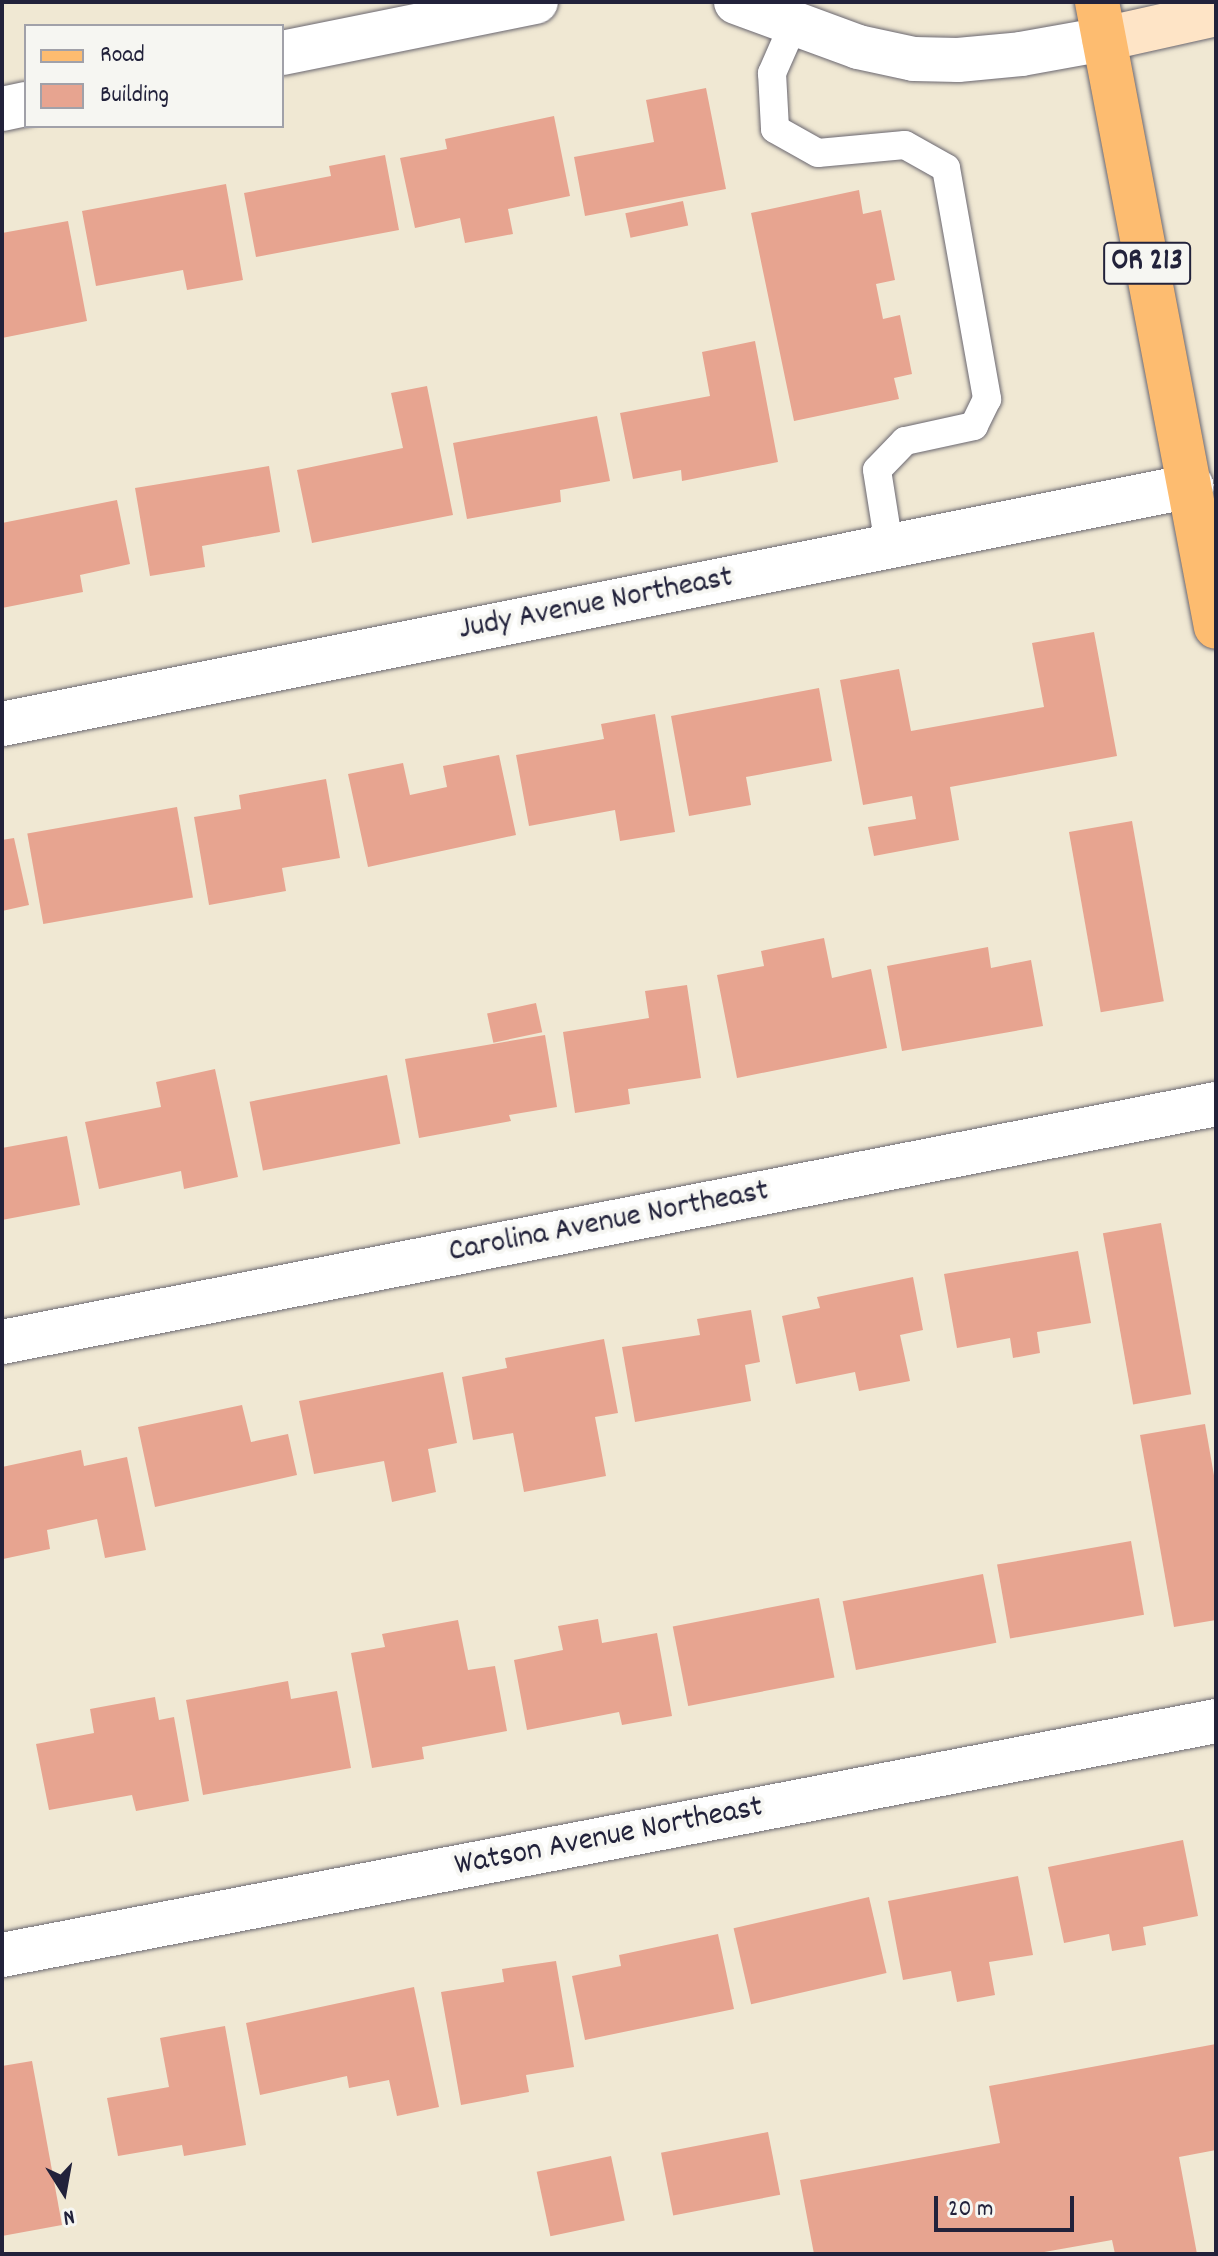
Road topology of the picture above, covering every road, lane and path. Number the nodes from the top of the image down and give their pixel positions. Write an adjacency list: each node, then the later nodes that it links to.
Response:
1 (536, 2): 6 (street)
2 (737, 2): 5 (street)
3 (1216, 14): 4 (street)
4 (1100, 20): 5 (street); 9 (main road, OR 213)
5 (794, 23): 10 (lane)
6 (284, 53)
7 (24, 104): 8 (street)
8 (2, 109)
9 (1191, 486): 10 (street, Judy Avenue Northeast); 11 (main road, OR 213)
10 (889, 546): 12 (street, Judy Avenue Northeast)
11 (1216, 627)
12 (2, 724)
13 (1216, 1104): 14 (street, Carolina Avenue Northeast)
14 (2, 1342)
15 (1216, 1721): 16 (street, Watson Avenue Northeast)
16 (2, 1955)

